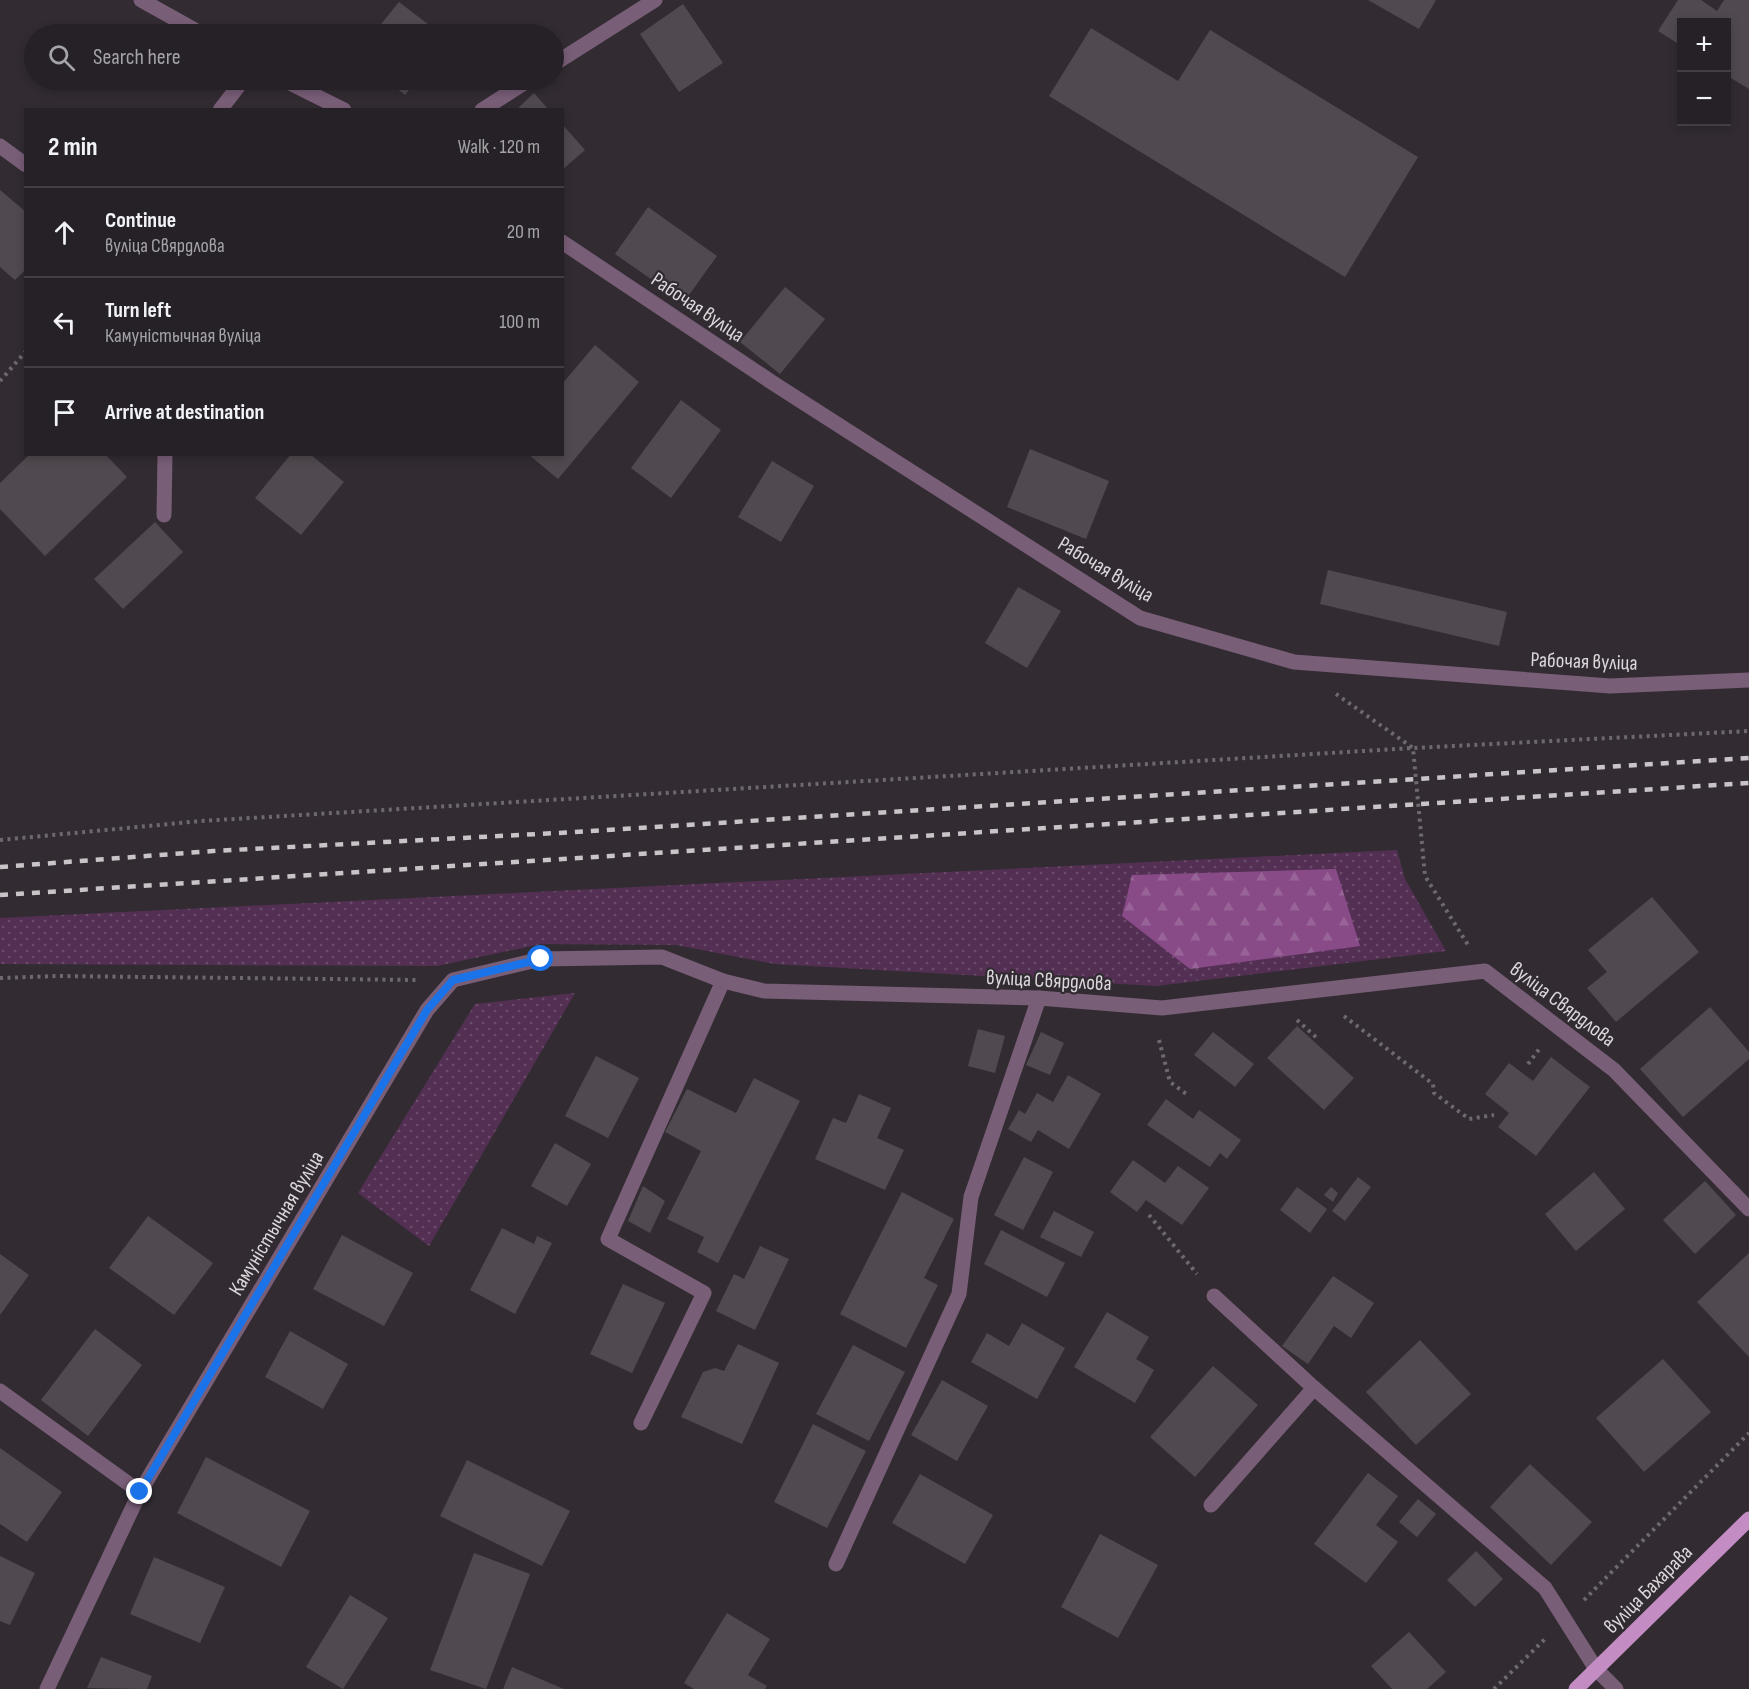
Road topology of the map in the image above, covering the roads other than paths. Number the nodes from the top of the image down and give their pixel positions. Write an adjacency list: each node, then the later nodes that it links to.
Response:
1 (141, 0): 3 (street)
2 (655, 0): 4 (street)
3 (184, 24)
4 (564, 58)
5 (235, 90): 8 (street)
6 (304, 90): 9 (street)
7 (513, 90): 10 (street)
8 (222, 108)
9 (340, 108)
10 (485, 108)
11 (0, 146): 12 (street)
12 (24, 164)
13 (564, 244): 16 (street, Рабочая вуліца)
14 (165, 456): 15 (street)
15 (164, 515)
16 (1749, 680)
17 (453, 980): 18 (street, вуліца Свярдлова); 25 (street, Камуністычная вуліца)
18 (723, 981): 19 (street, вуліца Свярдлова); 24 (street)
19 (1039, 998): 20 (street, вуліца Свярдлова); 28 (street)
20 (1749, 1209)
21 (1214, 1296): 22 (street)
22 (1314, 1388): 26 (street); 29 (street)
23 (0, 1391): 25 (street)
24 (641, 1423)
25 (140, 1492): 30 (street, Камуністычная вуліца)
26 (1211, 1505)
27 (1749, 1519): 29 (main road, вуліца Бахарава)
28 (836, 1564)
29 (1596, 1669): 31 (main road, вуліца Бахарава); 32 (street)
30 (48, 1689)
31 (1576, 1689)
32 (1616, 1689)

